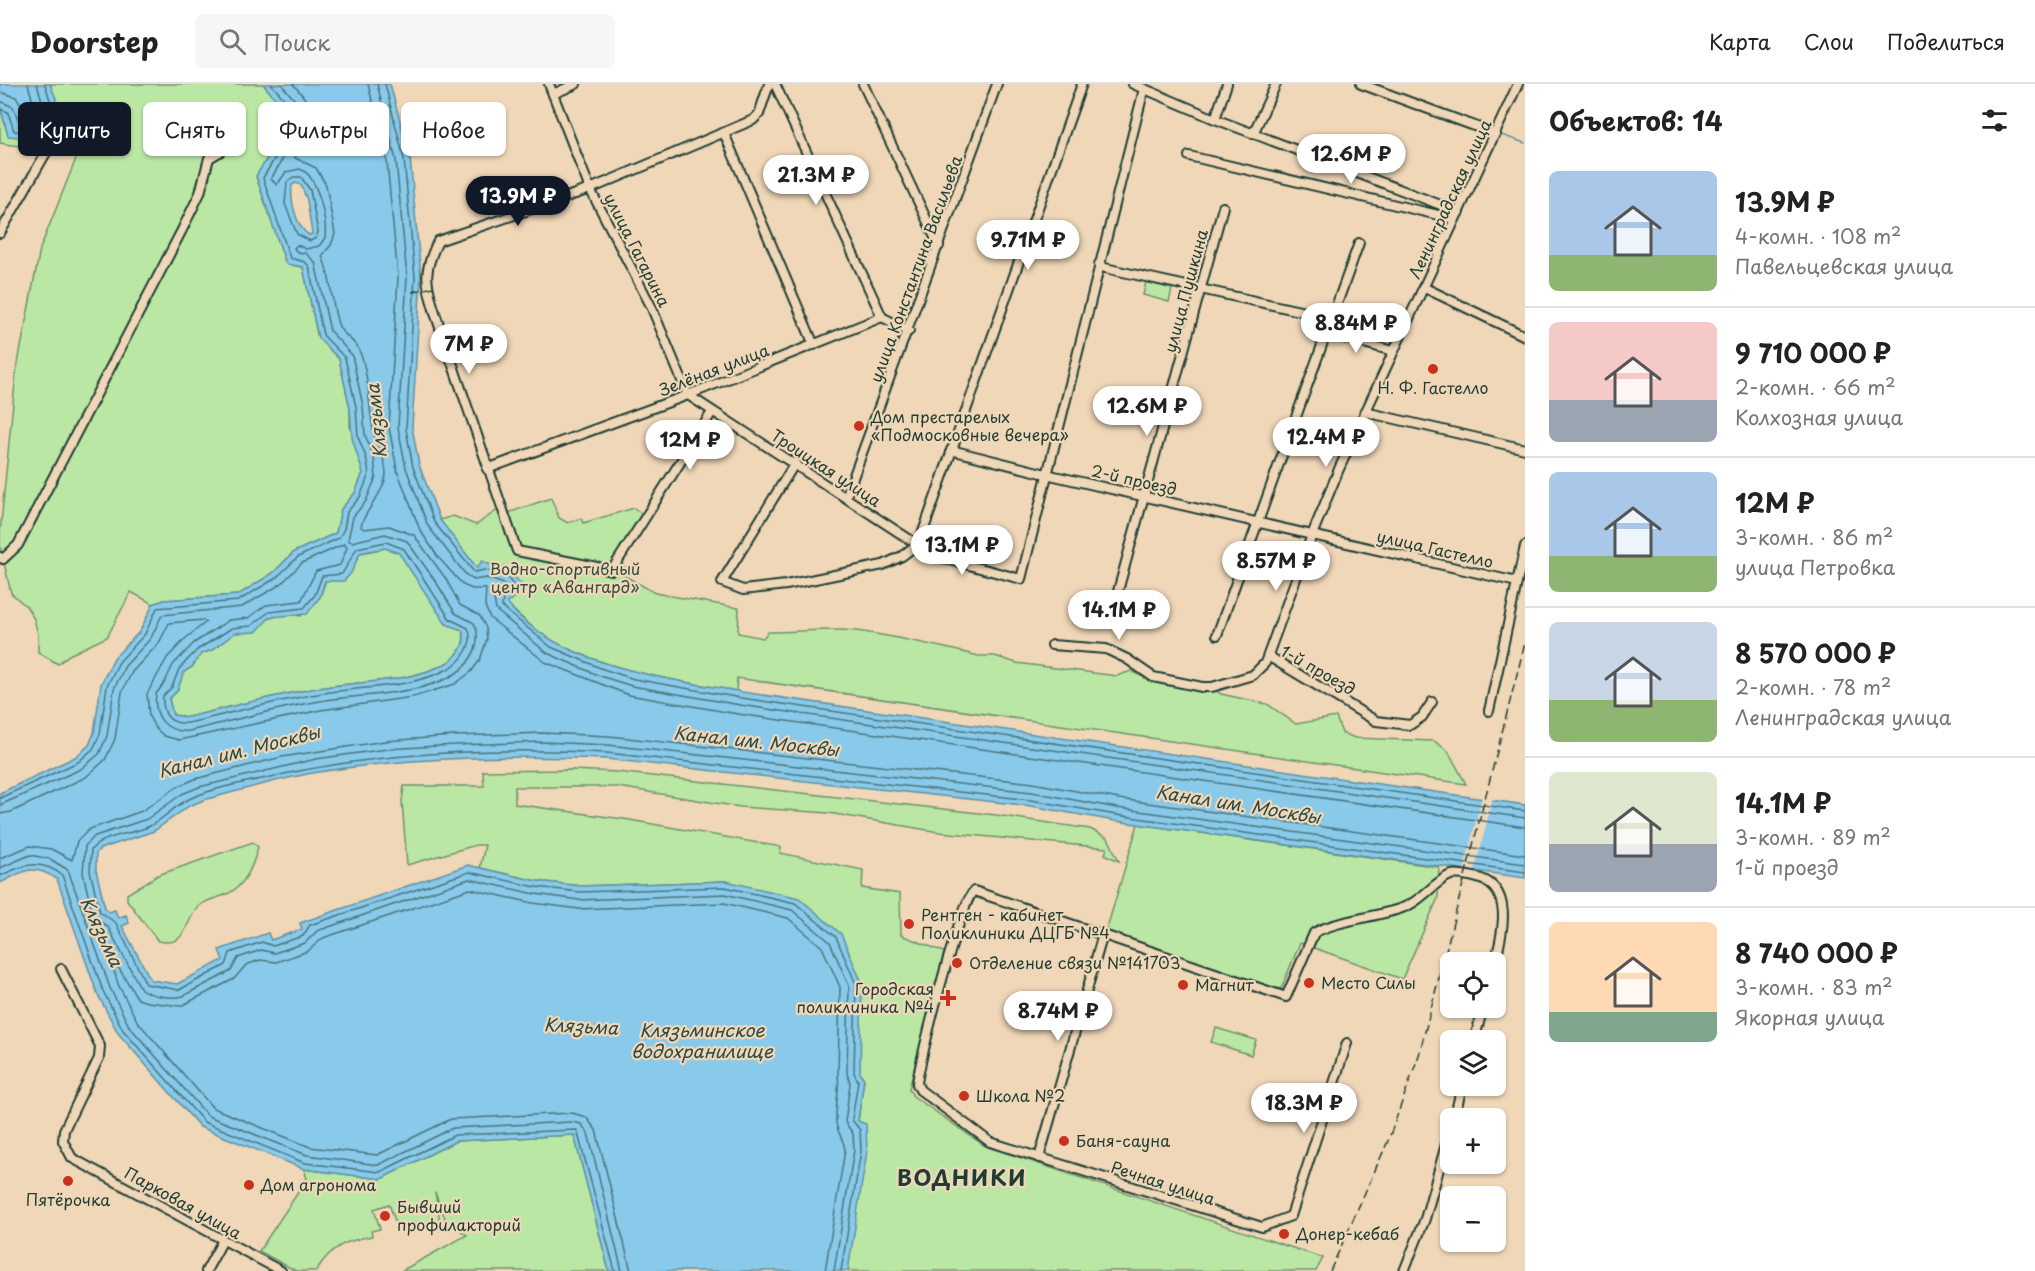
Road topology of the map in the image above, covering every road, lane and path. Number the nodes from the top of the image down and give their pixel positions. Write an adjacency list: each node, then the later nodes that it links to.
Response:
1 (549, 84): 14 (street, улица Гагарина)
2 (576, 84): 14 (street)
3 (769, 84): 16 (street)
4 (775, 84): 31 (street)
5 (863, 84): 27 (street)
6 (997, 84): 27 (street, улица Константина Васильева)
7 (1082, 84): 41 (street)
8 (1133, 84): 13 (street)
9 (1227, 84): 15 (street)
10 (1276, 84): 17 (street)
11 (1361, 84): 18 (street)
12 (1518, 84): 18 (street, Ленинградская улица)
13 (1144, 89): 15 (street); 28 (street)
14 (553, 94): 22 (street, улица Гагарина)
15 (1215, 119): 17 (street)
16 (724, 133): 22 (street); 36 (street)
17 (1253, 134): 24 (street)
18 (1496, 134): 24 (street, Ленинградская улица)
19 (44, 156): 25 (street)
20 (213, 156): 52 (street)
21 (1190, 156): 24 (street)
22 (590, 189): 38 (street, улица Гагарина); 44 (street)
23 (1223, 207): 30 (street, улица Пушкина)
24 (1457, 216): 29 (street, Ленинградская улица)
25 (0, 233)
26 (1359, 243): 32 (street)
27 (939, 246): 33 (street, улица Константина Васильева)
28 (1099, 264): 30 (street); 45 (street)
29 (1423, 287): 35 (street); 37 (street, Ленинградская улица)
30 (1202, 291): 32 (street); 46 (street, улица Пушкина)
31 (882, 317): 33 (street); 36 (street, Зелёная улица)
32 (1332, 318): 34 (street)
33 (909, 331): 47 (street, улица Константина Васильева)
34 (1326, 333): 37 (street); 48 (street)
35 (1525, 336)
36 (814, 345): 38 (street, Зелёная улица)
37 (1393, 351): 40 (street, Ленинградская улица)
38 (688, 395): 39 (street, Троицкая улица); 44 (street, Зелёная улица)
39 (712, 412): 43 (street, Троицкая улица); 44 (street)
40 (1365, 412): 42 (street); 49 (street, Ленинградская улица)
41 (951, 450): 45 (street, 2-й проезд); 50 (street)
42 (1525, 450)
43 (795, 463): 47 (street, Троицкая улица); 50 (street)
44 (487, 469)
45 (1046, 474): 46 (street, 2-й проезд); 50 (street)
46 (1144, 496): 48 (street, 2-й проезд); 54 (street, улица Пушкина)
47 (846, 497): 50 (street, Троицкая улица)
48 (1258, 523): 49 (street, 2-й проезд); 55 (street)
49 (1311, 535): 53 (street, улица Гастелло); 57 (street, Ленинградская улица)
50 (919, 543)
51 (1525, 546): 53 (street)
52 (0, 557)
53 (1517, 582): 59 (street)
54 (1118, 591)
55 (1217, 635)
56 (1052, 645): 57 (street, 1-й проезд)
57 (1268, 656): 58 (street, 1-й проезд)
58 (1432, 702)
59 (1490, 711)
60 (1103, 934): 61 (street); 64 (street); 64 (street, Речная улица)
61 (1497, 952)
62 (61, 969): 66 (street, Парковая улица)
63 (1347, 1042): 64 (street, Речная улица)
64 (1039, 1158)
65 (1440, 1166): 69 (street)
66 (223, 1240): 67 (street); 68 (street, Парковая улица)
67 (206, 1271)
68 (281, 1271)
69 (1404, 1271)

